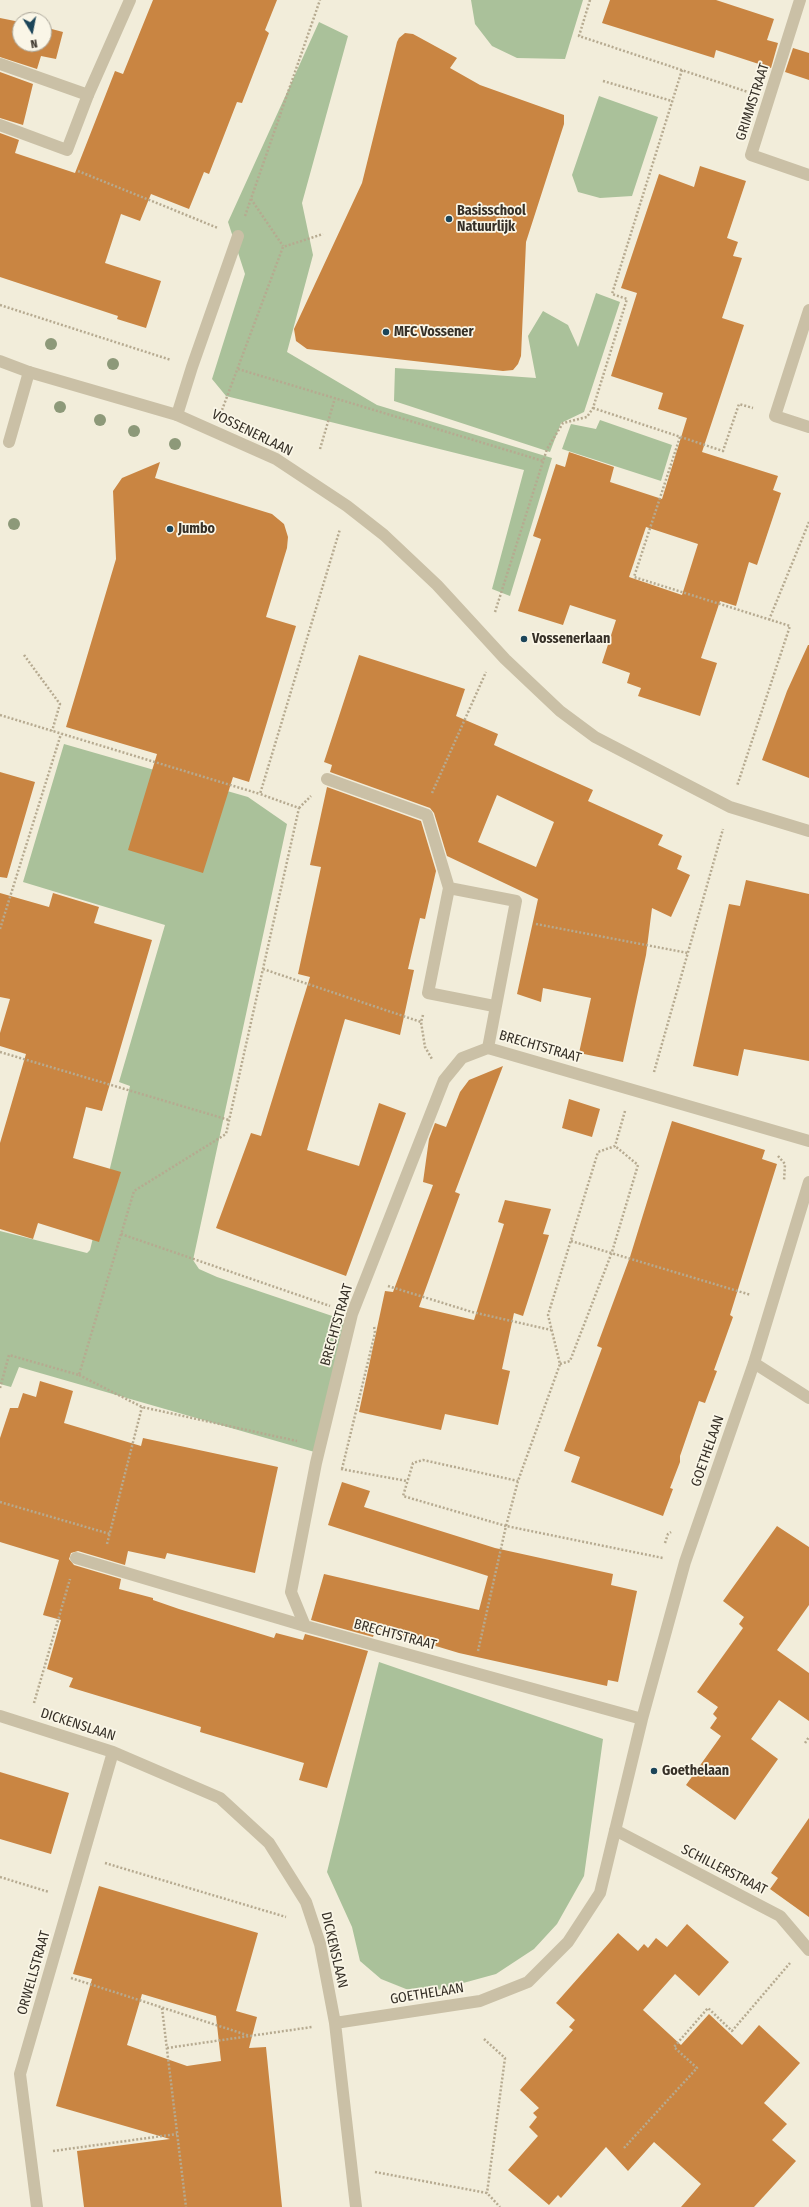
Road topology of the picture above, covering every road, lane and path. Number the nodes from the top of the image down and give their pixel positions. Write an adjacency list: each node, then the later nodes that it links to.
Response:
1 (130, 0): 8 (street)
2 (320, 0): 14 (path)
3 (590, 0): 6 (path)
4 (800, 0): 9 (street, GRIMMSTRAAT)
5 (0, 64): 8 (street)
6 (682, 70): 9 (path); 10 (path)
7 (603, 81): 10 (path)
8 (88, 94): 12 (street)
9 (770, 99): 13 (street, GRIMMSTRAAT)
10 (672, 101): 25 (path)
11 (0, 125): 12 (street)
12 (67, 150): 16 (path)
13 (809, 174)
14 (251, 198): 16 (path); 17 (path)
15 (323, 234): 17 (path)
16 (238, 236): 21 (street)
17 (283, 247): 22 (path)
18 (0, 305): 21 (path)
19 (809, 310): 27 (street)
20 (0, 360): 23 (street, VOSSENERLAAN)
21 (192, 367): 26 (street)
22 (238, 369): 24 (path); 29 (path)
23 (29, 372): 26 (street, VOSSENERLAAN); 31 (street)
24 (335, 398): 32 (path); 33 (path)
25 (593, 408): 30 (path); 33 (path)
26 (177, 415): 29 (street, VOSSENERLAAN)
27 (775, 416): 28 (street); 30 (path)
28 (809, 427)
29 (215, 432): 34 (street, VOSSENERLAAN)
30 (680, 437): 36 (path)
31 (9, 442)
32 (320, 449)
33 (543, 461): 37 (path)
34 (347, 506): 37 (street, VOSSENERLAAN); 44 (path)
35 (809, 522): 36 (path)
36 (769, 620): 45 (path)
37 (486, 638): 38 (street, VOSSENERLAAN)
38 (496, 649): 45 (street, VOSSENERLAAN); 46 (path)
39 (24, 655): 41 (path)
40 (0, 715): 41 (path)
41 (52, 731): 42 (path)
42 (61, 734): 44 (path); 50 (path)
43 (327, 779): 46 (street)
44 (260, 794): 52 (path)
45 (730, 807): 47 (street, VOSSENERLAAN); 51 (path)
46 (423, 814): 48 (street)
47 (809, 831)
48 (449, 888): 49 (street); 53 (street)
49 (512, 919): 51 (path); 54 (street)
50 (0, 929)
51 (688, 953): 59 (path)
52 (263, 969): 55 (path); 60 (path)
53 (428, 993): 54 (street); 55 (path)
54 (494, 1006): 56 (street)
55 (421, 1022): 58 (path)
56 (488, 1048): 58 (street, BRECHTSTRAAT); 59 (street, BRECHTSTRAAT)
57 (0, 1052): 60 (path)
58 (444, 1080): 71 (street, BRECHTSTRAAT)
59 (648, 1093): 61 (street, BRECHTSTRAAT); 62 (path)
60 (229, 1120): 66 (path)
61 (809, 1141)
62 (615, 1146): 67 (path); 68 (path)
63 (776, 1155): 65 (path)
64 (809, 1182): 74 (street, GOETHELAAN)
65 (783, 1187)
66 (121, 1234): 71 (path); 76 (path)
67 (571, 1241): 68 (path); 73 (path)
68 (612, 1252): 70 (path); 75 (path)
69 (384, 1284): 73 (path)
70 (755, 1288)
71 (352, 1314): 80 (street, BRECHTSTRAAT)
72 (374, 1321): 82 (path)
73 (552, 1330): 75 (path)
74 (754, 1363): 78 (street); 89 (street, GOETHELAAN)
75 (560, 1364): 84 (path)
76 (79, 1375): 77 (path); 79 (path)
77 (0, 1388)
78 (809, 1398)
79 (142, 1407): 80 (path); 87 (path)
80 (320, 1446): 81 (street, BRECHTSTRAAT)
81 (316, 1463): 82 (path); 91 (street, BRECHTSTRAAT)
82 (342, 1469): 83 (path)
83 (407, 1481): 84 (path); 86 (path)
84 (518, 1481): 86 (path)
85 (0, 1502): 87 (path)
86 (506, 1526): 89 (path); 92 (path)
87 (110, 1534): 90 (path)
88 (76, 1558): 90 (street); 95 (path)
89 (686, 1562): 94 (street, GOETHELAAN)
90 (102, 1565): 91 (street)
91 (305, 1626): 92 (street, BRECHTSTRAAT)
92 (474, 1672): 94 (street, BRECHTSTRAAT)
93 (0, 1716): 95 (street, DICKENSLAAN)
94 (642, 1718): 99 (street, GOETHELAAN)
95 (28, 1724): 98 (street, DICKENSLAAN)
96 (809, 1737): 97 (path)
97 (805, 1743)
98 (113, 1752): 100 (street, ORWELLSTRAAT); 103 (street, DICKENSLAAN)
99 (615, 1830): 104 (street, SCHILLERSTRAAT); 107 (street, GOETHELAAN)
100 (83, 1857): 102 (street, ORWELLSTRAAT); 103 (path)
101 (0, 1877): 102 (path)
102 (71, 1898): 105 (street, ORWELLSTRAAT)
103 (314, 1925): 107 (street, DICKENSLAAN)
104 (807, 1947): 112 (path)
105 (50, 1972): 106 (path); 113 (street, ORWELLSTRAAT)
106 (162, 2008): 108 (path); 110 (path)
107 (335, 2023): 108 (path); 114 (street, DICKENSLAAN)
108 (250, 2036): 110 (path)
109 (484, 2039): 115 (path)
110 (167, 2048): 111 (path)
111 (178, 2134): 113 (path); 117 (path)
112 (624, 2148)
113 (30, 2154): 116 (street, ORWELLSTRAAT)
114 (351, 2168): 115 (path); 118 (street, DICKENSLAAN)
115 (487, 2193): 119 (path)
116 (37, 2207)
117 (186, 2207)
118 (356, 2207)
119 (500, 2207)

